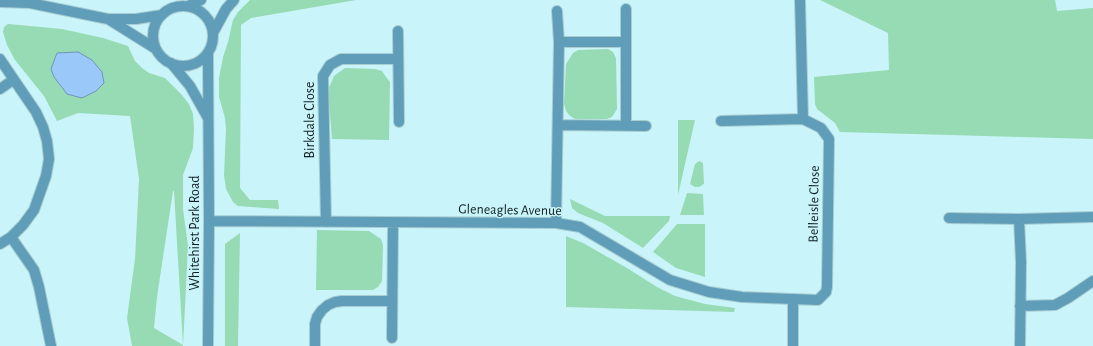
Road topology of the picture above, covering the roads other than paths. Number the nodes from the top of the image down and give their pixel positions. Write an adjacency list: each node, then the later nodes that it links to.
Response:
1 (201, 0): 5 (street)
2 (234, 0): 11 (street)
3 (800, 0): 21 (street)
4 (0, 2): 9 (street)
5 (188, 6): 8 (street); 11 (street)
6 (626, 10): 13 (street)
7 (557, 11): 12 (street)
8 (162, 15): 9 (street); 14 (street)
9 (108, 19): 14 (street)
10 (398, 31): 17 (street)
11 (213, 33): 15 (street)
12 (559, 42): 13 (street); 25 (street)
13 (626, 42): 26 (street)
14 (156, 49): 18 (street)
15 (208, 53): 18 (street); 22 (street, Whitehirst Park Road)
16 (0, 59): 19 (street)
17 (398, 59): 24 (street); 32 (street, Birkdale Close)
18 (171, 64): 22 (street, Whitehirst Park Road)
19 (13, 80): 20 (street); 35 (street)
20 (0, 89)
21 (802, 119): 23 (street, Belleisle Close); 39 (street, Belleisle Close)
22 (209, 120): 31 (street, Whitehirst Park Road)
23 (721, 121)
24 (399, 122)
25 (558, 125): 26 (street); 34 (street)
26 (626, 126): 27 (street)
27 (646, 126)
28 (1093, 217): 30 (street)
29 (949, 218): 30 (street)
30 (1019, 219): 41 (street)
31 (209, 221): 32 (street, Gleneagles Avenue); 44 (street, Whitehirst Park Road)
32 (326, 222): 33 (street, Gleneagles Avenue)
33 (393, 223): 34 (street, Gleneagles Avenue); 40 (street)
34 (556, 223): 38 (street, Gleneagles Avenue)
35 (11, 237): 36 (street); 43 (street)
36 (0, 244)
37 (1093, 281): 41 (street)
38 (793, 299): 39 (street, Gleneagles Avenue); 46 (street)
39 (818, 300)
40 (392, 301): 42 (street); 45 (street)
41 (1020, 306): 47 (street)
42 (392, 338)
43 (50, 346)
44 (208, 346)
45 (315, 346)
46 (793, 346)
47 (1020, 346)

